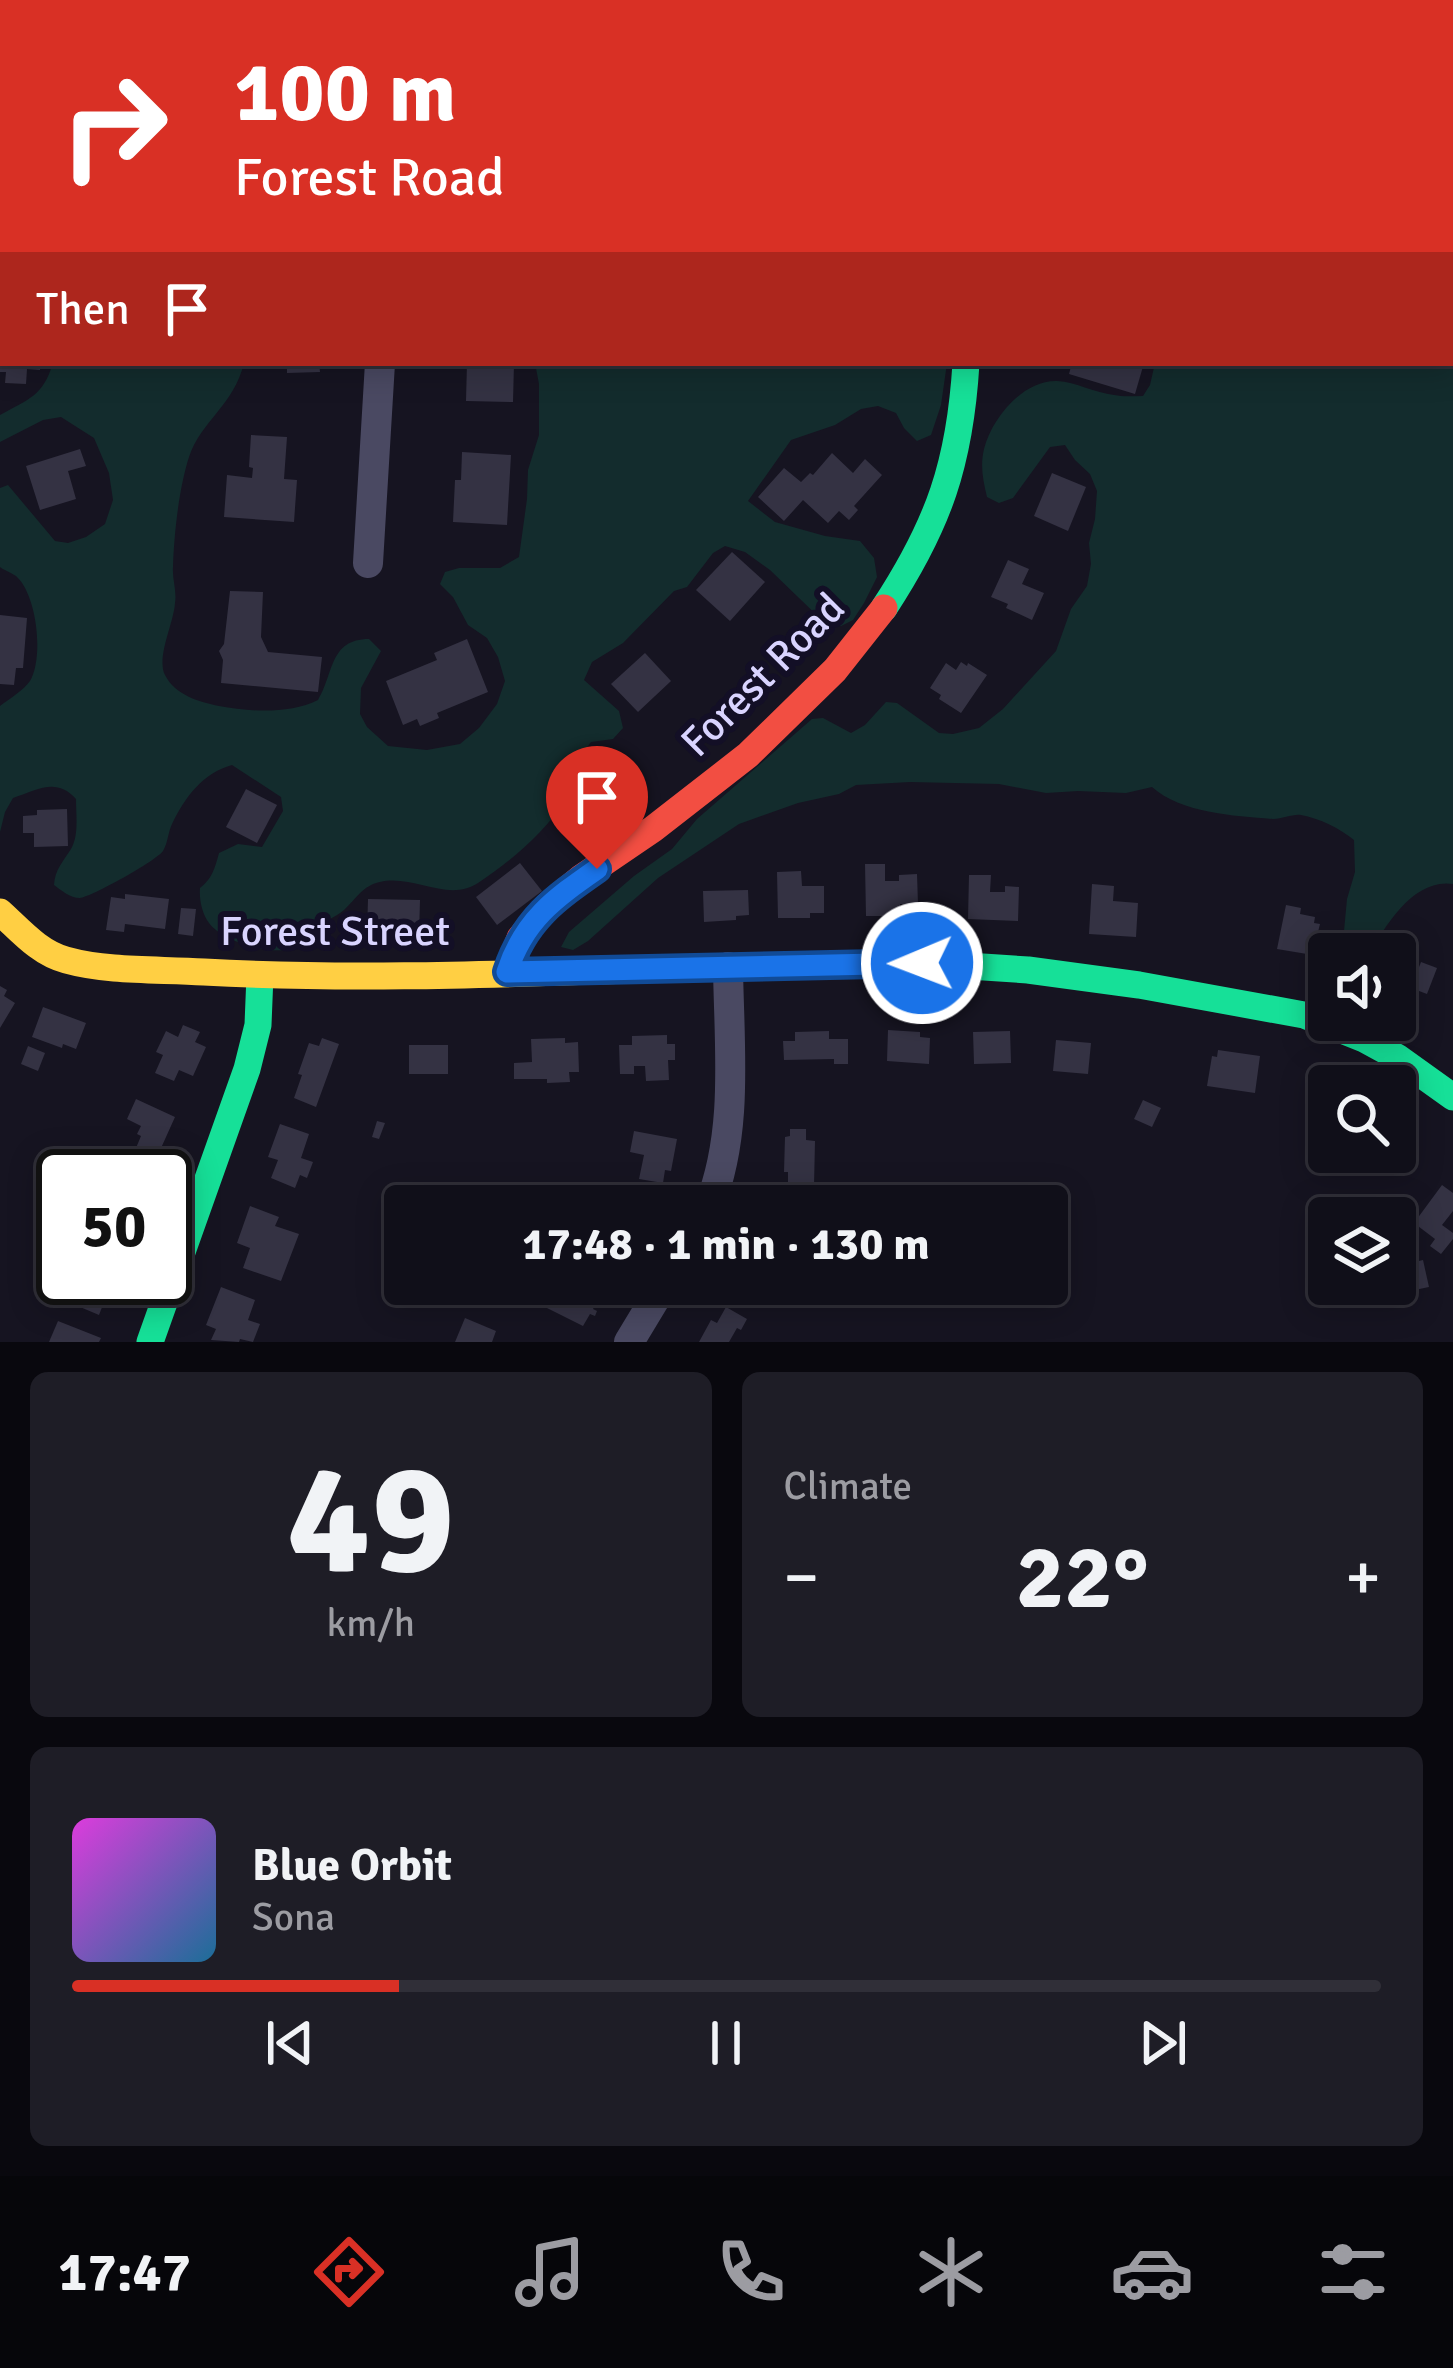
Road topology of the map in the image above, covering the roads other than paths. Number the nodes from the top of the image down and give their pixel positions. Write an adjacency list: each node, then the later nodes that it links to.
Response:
1 (380, 366): 3 (street)
2 (965, 366): 6 (main road, Forest Road)
3 (368, 563)
4 (0, 912): 7 (main road, Forest Street)
5 (728, 967): 6 (main road, Forest Street); 8 (main road, Forest Street); 9 (street)
6 (507, 972): 7 (main road, Forest Street)
7 (260, 975): 11 (main road)
8 (1453, 1097)
9 (717, 1185)
10 (651, 1305): 12 (street)
11 (150, 1342)
12 (629, 1342)

